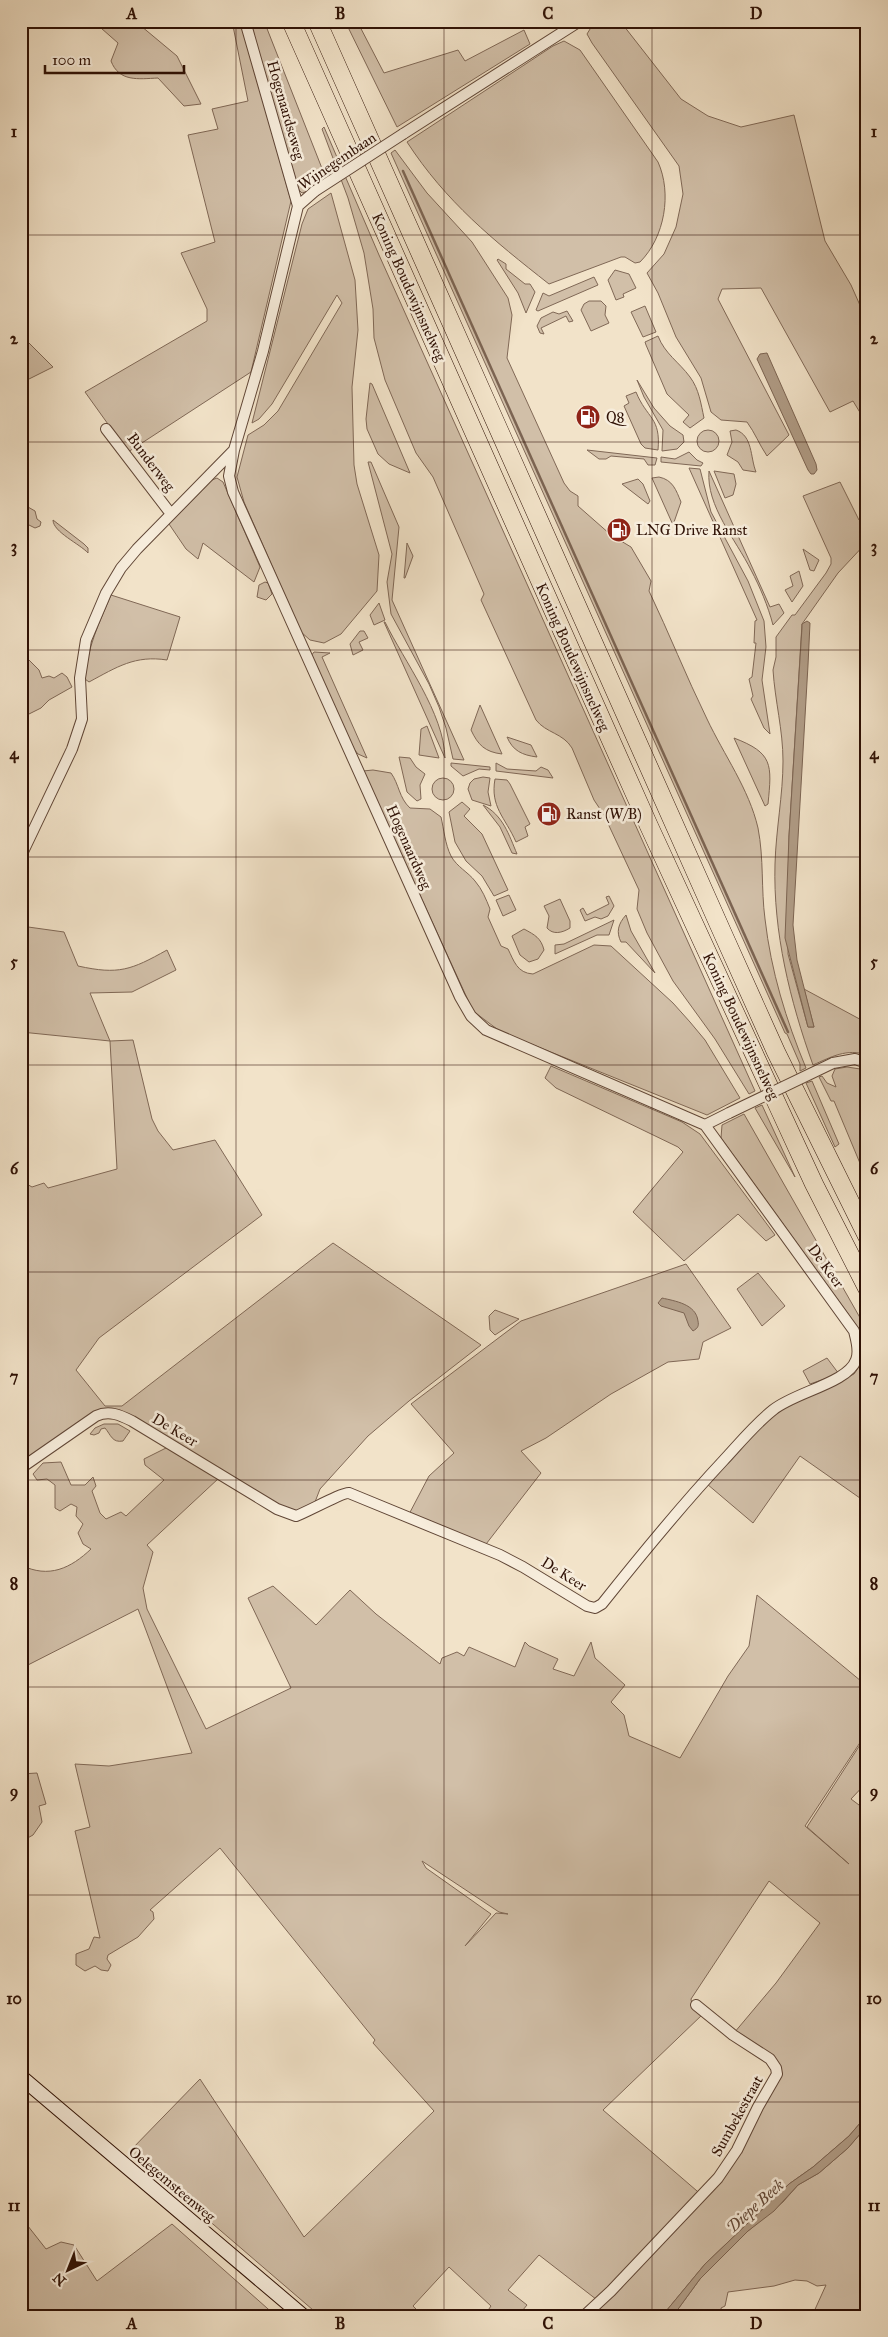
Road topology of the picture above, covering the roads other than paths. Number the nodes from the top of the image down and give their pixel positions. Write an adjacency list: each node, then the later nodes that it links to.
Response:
1 (246, 21): 5 (street, Hogenaardseweg)
2 (291, 21): 13 (highway, Koning Boudewijnsnelweg)
3 (317, 21): 12 (highway, Koning Boudewijnsnelweg)
4 (580, 21): 5 (street, Wijnegembaan, bridge)
5 (298, 206): 7 (street, Wijnegembaan)
6 (106, 429): 8 (street, Bunderweg)
7 (234, 450): 8 (street); 11 (street, Hogenaardweg)
8 (171, 514): 9 (street)
9 (21, 856)
10 (867, 1063): 11 (street, bridge)
11 (705, 1125): 14 (street, De Keer)
12 (867, 1236)
13 (867, 1288)
14 (21, 1468)
15 (696, 2005): 18 (street, Sumbekestraat)
16 (21, 2077): 17 (street, Oelegemsteenweg)
17 (303, 2316)
18 (584, 2316)

